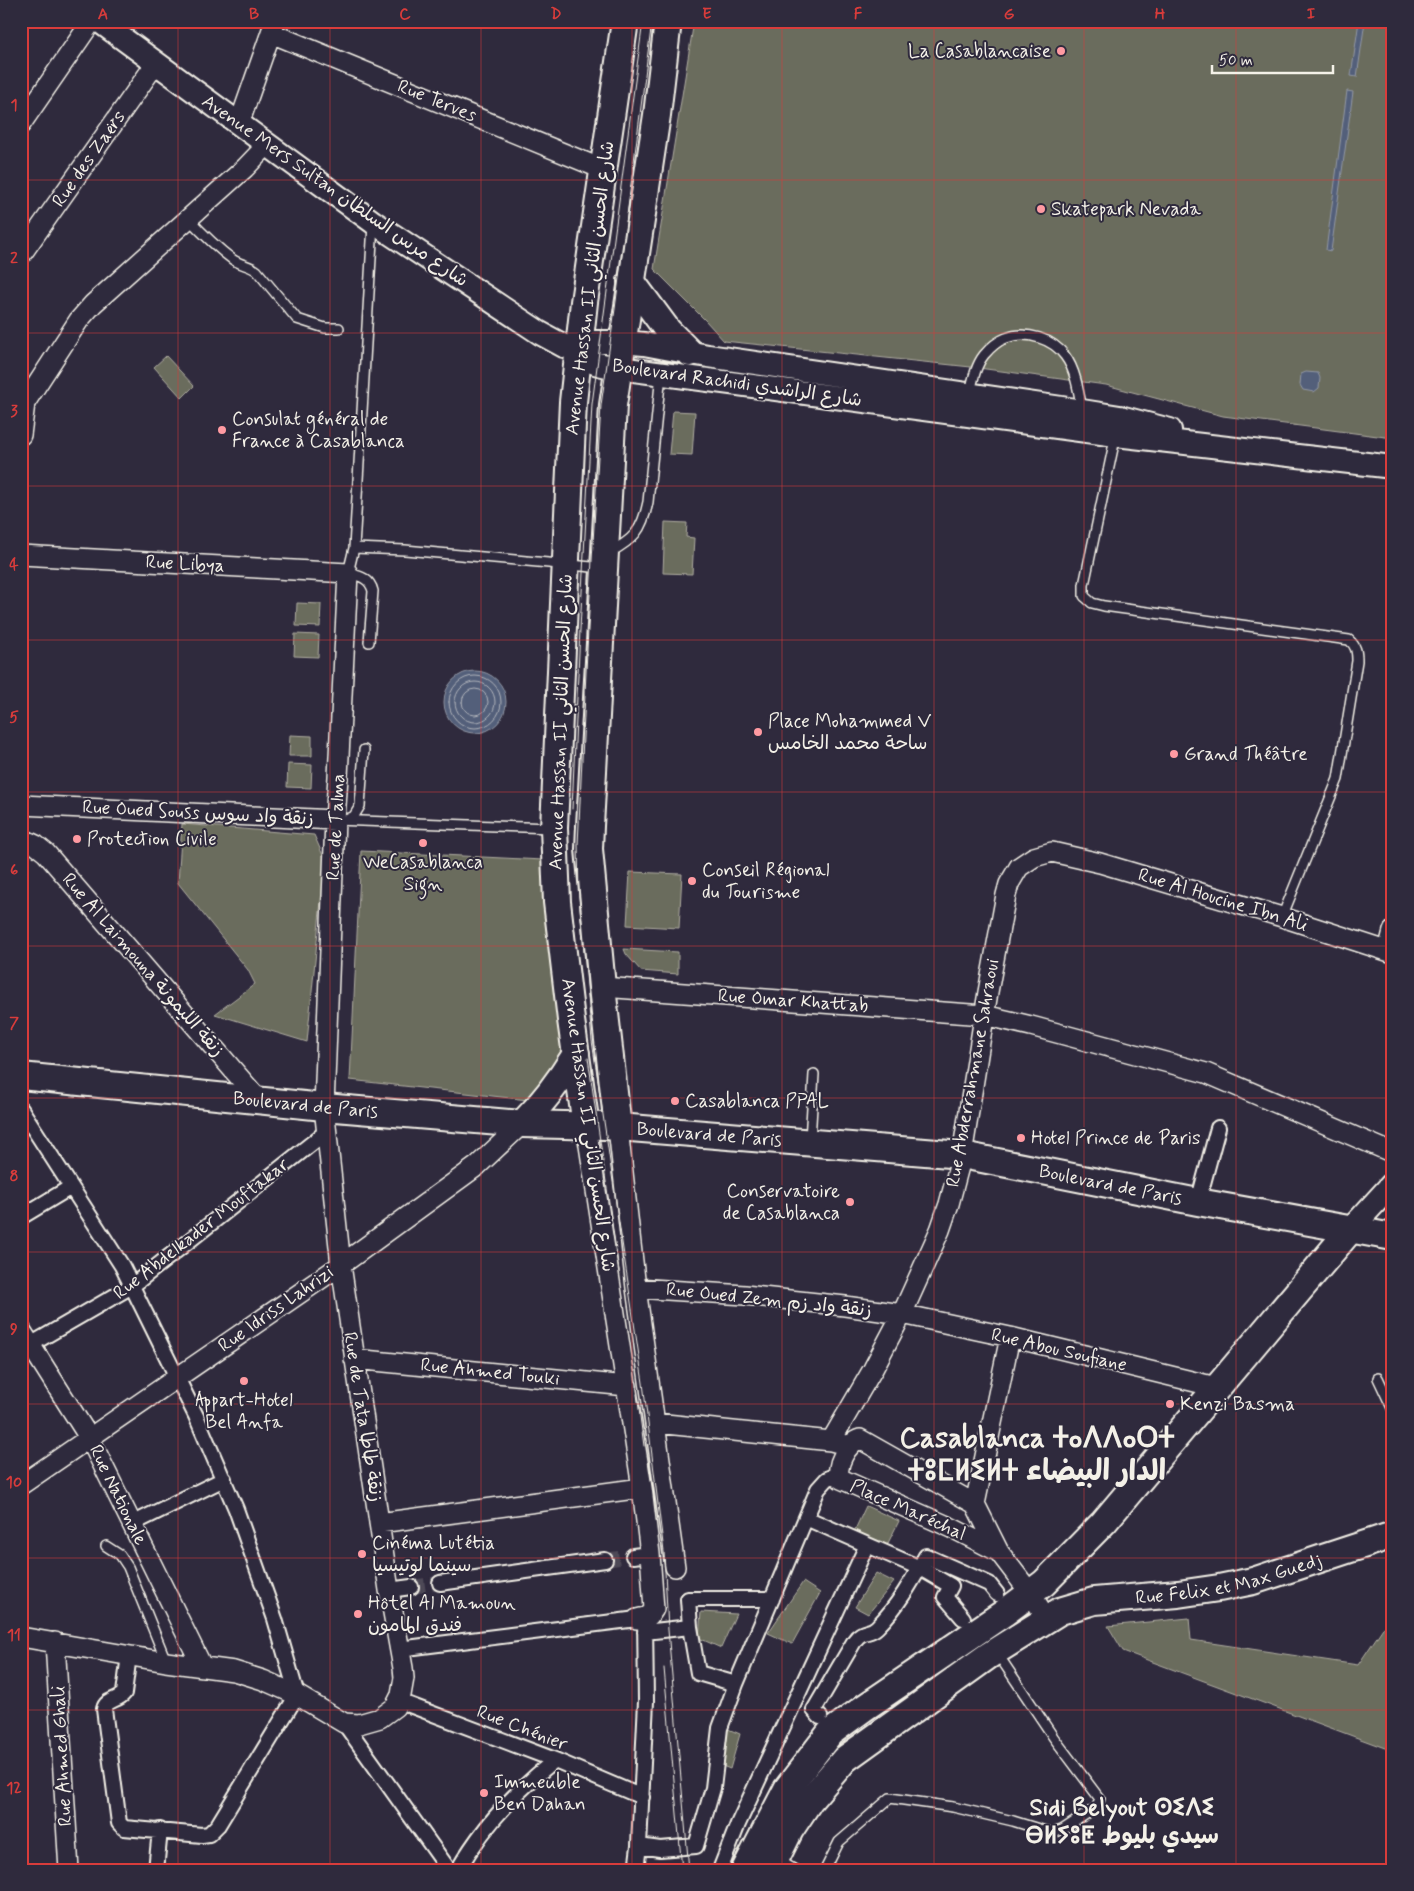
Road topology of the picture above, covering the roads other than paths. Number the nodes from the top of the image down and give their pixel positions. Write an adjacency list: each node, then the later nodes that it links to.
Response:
1 (92, 21): 7 (street)
2 (98, 21): 6 (street, Avenue Mers Sultan شارع مرس السلطان)
3 (624, 21): 10 (main road, Avenue Hassan II شارع الحسن الثاني)
4 (668, 21): 14 (main road, Avenue Hassan II شارع الحسن الثاني)
5 (273, 27): 8 (street); 10 (street, Rue Terves)
6 (156, 63): 8 (street, Avenue Mers Sultan شارع مرس السلطان); 13 (street, Rue des Zaërs)
7 (21, 124)
8 (239, 124): 9 (street, Avenue Mers Sultan شارع مرس السلطان)
9 (268, 145): 11 (street); 12 (street, Avenue Mers Sultan شارع مرس السلطان)
10 (602, 169): 17 (main road, Avenue Hassan II شارع الحسن الثاني)
11 (188, 218): 15 (lane); 22 (street)
12 (373, 222): 17 (street, Avenue Mers Sultan شارع مرس السلطان); 27 (lane, Rue de Talma)
13 (21, 255)
14 (631, 281): 16 (main road, Avenue Hassan II شارع الحسن الثاني); 18 (main road)
15 (338, 328)
16 (622, 342): 17 (street, Boulevard Rachidi شارع الراشدي); 18 (street, Boulevard Rachidi شارع الراشدي); 19 (main road, Avenue Hassan II شارع الحسن الثاني)
17 (579, 350): 19 (street, Boulevard Rachidi شارع الراشدي); 30 (main road, Avenue Hassan II شارع الحسن الثاني)
18 (690, 353): 21 (street, Boulevard Rachidi شارع الراشدي)
19 (619, 368): 20 (street, Boulevard Rachidi شارع الراشدي); 29 (main road, Avenue Hassan II شارع الحسن الثاني)
20 (661, 373): 24 (street, Boulevard Rachidi شارع الراشدي); 29 (lane)
21 (970, 395): 23 (street, Boulevard Rachidi شارع الراشدي); 23 (lane)
22 (23, 404): 25 (street)
23 (1082, 411): 24 (street, Boulevard Rachidi شارع الراشدي)
24 (1118, 426): 26 (street, Boulevard Rachidi شارع الراشدي); 39 (lane)
25 (21, 435)
26 (1393, 467)
27 (354, 548): 30 (lane); 31 (lane, Rue de Talma)
28 (21, 556): 31 (street, Rue Libya)
29 (604, 562): 30 (lane); 42 (main road, Avenue Hassan II شارع الحسن الثاني)
30 (566, 565): 36 (main road, Avenue Hassan II شارع الحسن الثاني)
31 (348, 573): 32 (lane); 35 (street, Rue de Talma)
32 (369, 642)
33 (364, 750): 35 (lane)
34 (21, 805): 35 (street, Rue Oued Souss زنقة واد سوس)
35 (340, 820): 36 (lane, Rue Oued Souss زنقة واد سوس); 49 (street, Rue de Talma)
36 (554, 828): 44 (main road, Avenue Hassan II شارع الحسن الثاني)
37 (21, 838): 47 (street, Rue Al Laimouna زنقة الليمونة)
38 (1052, 852): 39 (street, Rue Al Houcine Ibn Ali); 43 (street, Rue Abderrahmane Sahraoui)
39 (1282, 917): 41 (street, Rue Al Houcine Ibn Ali)
40 (1393, 931): 41 (street)
41 (1391, 952)
42 (602, 987): 43 (street, Rue Omar Khattab); 52 (main road, Avenue Hassan II شارع الحسن الثاني)
43 (984, 1015): 55 (street, Rue Omar Khattab); 56 (street, Rue Abderrahmane Sahraoui)
44 (576, 1054): 50 (main road); 51 (main road, Avenue Hassan II شارع الحسن الثاني)
45 (814, 1074): 54 (lane)
46 (21, 1076): 47 (main road, Boulevard de Paris)
47 (259, 1100): 49 (main road, Boulevard de Paris)
48 (21, 1109): 58 (street)
49 (325, 1119): 50 (main road, Boulevard de Paris); 63 (street, Rue de Tata زنقة طاطا); 64 (street, Rue Abdelkader Mouftakar)
50 (522, 1124): 51 (main road, Boulevard de Paris); 63 (street, Rue Idriss Lahrizi)
51 (586, 1126): 52 (main road, Boulevard de Paris); 72 (street, Avenue Hassan II شارع الحسن الثاني)
52 (618, 1128): 54 (main road, Boulevard de Paris); 65 (street, Avenue Hassan II شارع الحسن الثاني)
53 (1218, 1128): 59 (street)
54 (809, 1143): 56 (main road, Boulevard de Paris)
55 (1393, 1153)
56 (962, 1155): 59 (main road, Boulevard de Paris); 66 (street, Rue Abderrahmane Sahraoui)
57 (1393, 1183): 61 (street)
58 (71, 1187): 60 (street); 64 (street)
59 (1198, 1202): 61 (main road, Boulevard de Paris)
60 (21, 1217)
61 (1350, 1230): 62 (main road, Boulevard de Paris); 73 (main road)
62 (1393, 1237)
63 (341, 1264): 69 (street, Rue de Tata زنقة طاطا); 70 (street, Rue Idriss Lahrizi)
64 (132, 1286): 68 (street, Rue Abdelkader Mouftakar); 70 (street)
65 (636, 1288): 66 (street, Rue Oued Zem زنقة واد زم); 75 (street, Avenue Hassan II شارع الحسن الثاني)
66 (902, 1314): 67 (street, Rue Abou Soufiane); 77 (street, Rue Abderrahmane Sahraoui)
67 (1010, 1337): 73 (street, Rue Abou Soufiane); 83 (street)
68 (24, 1342): 76 (street, Rue Nationale)
69 (354, 1358): 72 (street, Rue Ahmed Touki); 85 (street, Rue de Tata زنقة طاطا)
70 (177, 1378): 76 (street, Rue Idriss Lahrizi); 80 (street)
71 (1378, 1378): 74 (lane)
72 (627, 1386): 82 (street, Avenue Hassan II شارع الحسن الثاني)
73 (1216, 1387): 98 (main road)
74 (1393, 1410)
75 (656, 1423): 77 (street); 92 (street, Avenue Hassan II شارع الحسن الثاني)
76 (90, 1439): 81 (street, Rue Idriss Lahrizi); 86 (street, Rue Nationale)
77 (831, 1441): 78 (street)
78 (849, 1446): 79 (street, Place Maréchal); 83 (street, Place Maréchal)
79 (838, 1474): 84 (street); 90 (street, Place Maréchal)
80 (224, 1479): 86 (street); 112 (street)
81 (21, 1485)
82 (642, 1488): 85 (street); 102 (street, Avenue Hassan II شارع الحسن الثاني)
83 (975, 1504): 90 (street, Place Maréchal)
84 (806, 1518): 88 (street); 99 (street)
85 (379, 1523): 96 (street, Rue de Tata زنقة طاطا)
86 (132, 1524): 110 (street, Rue Nationale)
87 (1393, 1535): 100 (main road, Rue Felix et Max Guedj)
88 (867, 1545): 93 (street); 126 (street)
89 (106, 1546): 109 (lane)
90 (999, 1552): 98 (street, Place Maréchal)
91 (605, 1560): 94 (street)
92 (675, 1567)
93 (920, 1568): 97 (street); 101 (street); 114 (street)
94 (440, 1583)
95 (412, 1587): 96 (street)
96 (389, 1590): 106 (street, Rue de Tata زنقة طاطا)
97 (997, 1594)
98 (1031, 1594): 100 (street, Place Maréchal); 127 (main road)
99 (772, 1599): 103 (street); 111 (street)
100 (1053, 1615): 107 (main road, Rue Felix et Max Guedj)
101 (963, 1618)
102 (642, 1623): 103 (street); 106 (street); 117 (street)
103 (690, 1627): 111 (street)
104 (21, 1637): 105 (street)
105 (55, 1642): 108 (street); 121 (street, Rue Ahmed Ghali)
106 (399, 1649): 113 (street, Rue de Tata زنقة طاطا)
107 (996, 1652): 120 (main road, Rue Felix et Max Guedj); 128 (lane)
108 (129, 1655): 109 (street); 118 (street)
109 (166, 1662): 110 (street)
110 (202, 1666): 112 (street)
111 (736, 1684): 119 (street)
112 (297, 1695): 115 (street); 118 (street)
113 (399, 1701): 115 (street); 116 (street, Rue Chénier)
114 (820, 1717)
115 (344, 1722): 123 (street)
116 (555, 1760): 117 (street, Rue Chénier); 124 (street)
117 (636, 1794): 119 (street)
118 (160, 1830): 122 (street)
119 (639, 1846): 125 (street)
120 (780, 1866)
121 (69, 1870)
122 (156, 1870)
123 (449, 1870)
124 (458, 1870)
125 (636, 1870)
126 (720, 1870)
127 (745, 1870)
128 (825, 1870)

